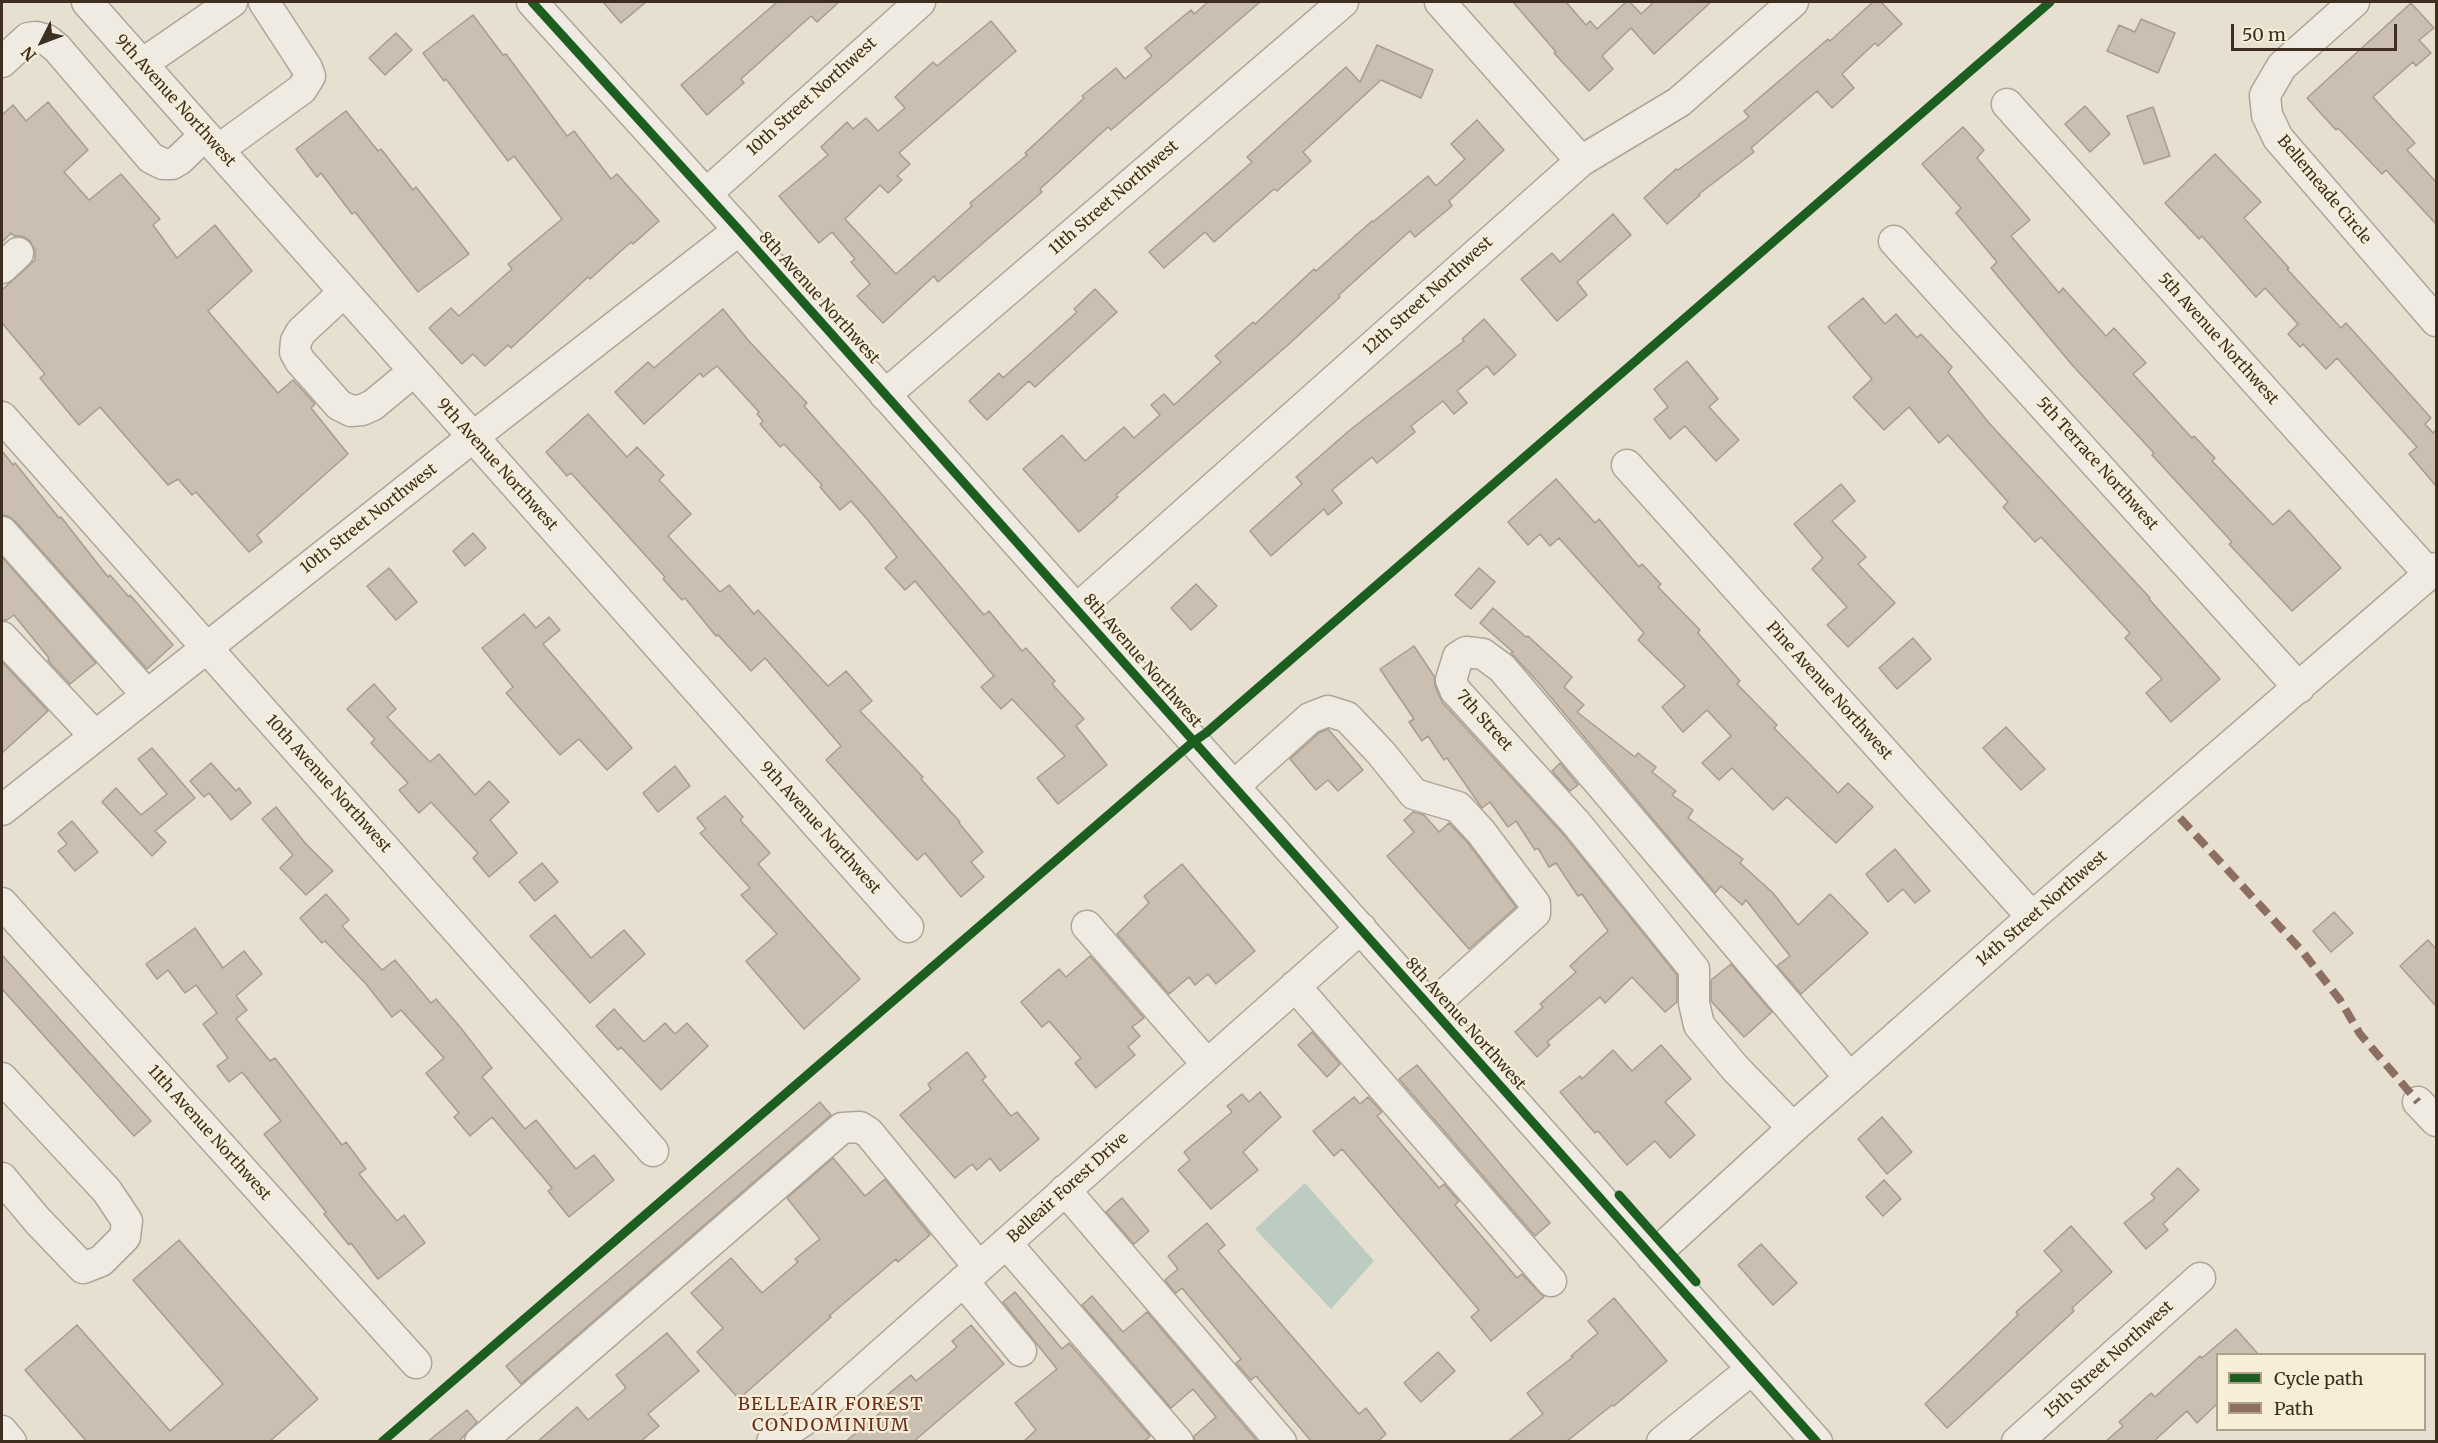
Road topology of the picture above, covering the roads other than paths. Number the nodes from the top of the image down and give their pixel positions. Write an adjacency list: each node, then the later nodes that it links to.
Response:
1 (232, 2): 11 (street)
2 (264, 2): 13 (street)
3 (532, 2): 15 (street, 8th Avenue Northwest)
4 (920, 2): 15 (street, 10th Street Northwest)
5 (1343, 2): 21 (street, 11th Street Northwest)
6 (1440, 2): 14 (street)
7 (1792, 2): 14 (street, 12th Street Northwest)
8 (2354, 2): 19 (street, Bellemeade Circle)
9 (101, 6): 11 (street, 9th Avenue Northwest)
10 (2, 62): 13 (street)
11 (142, 63): 13 (street, 9th Avenue Northwest)
12 (2007, 104): 26 (street, 5th Avenue Northwest)
13 (212, 142): 18 (street, 9th Avenue Northwest)
14 (1581, 160): 27 (street, 12th Street Northwest)
15 (706, 194): 16 (street, 8th Avenue Northwest)
16 (739, 230): 21 (street, 8th Avenue Northwest); 23 (street, 10th Street Northwest)
17 (1894, 241): 30 (street, 5th Terrace Northwest)
18 (344, 292): 20 (street, 9th Avenue Northwest); 20 (street)
19 (2436, 321)
20 (414, 370): 23 (street, 9th Avenue Northwest)
21 (885, 395): 27 (street, 8th Avenue Northwest)
22 (2, 417): 29 (street, 10th Avenue Northwest)
23 (473, 437): 29 (street, 10th Street Northwest); 38 (street, 9th Avenue Northwest)
24 (1627, 465): 36 (street, Pine Avenue Northwest)
25 (2, 532): 31 (street)
26 (2433, 571): 30 (street, 14th Street Northwest)
27 (1077, 609): 33 (street, 8th Avenue Northwest)
28 (2, 637): 32 (street)
29 (207, 647): 31 (street, 10th Street Northwest); 46 (street, 10th Avenue Northwest)
30 (2299, 688): 36 (street, 14th Street Northwest)
31 (147, 695): 32 (street, 10th Street Northwest)
32 (94, 736): 34 (street, 10th Street Northwest)
33 (1234, 786): 39 (street, 8th Avenue Northwest); 41 (street)
34 (2, 810)
35 (2, 903): 55 (street, 11th Avenue Northwest)
36 (2032, 917): 44 (street, 14th Street Northwest)
37 (1087, 926): 42 (street)
38 (908, 927)
39 (1361, 928): 40 (street, Belleair Forest Drive); 41 (street, 8th Avenue Northwest)
40 (1295, 986): 42 (street, Belleair Forest Drive); 53 (street)
41 (1431, 1007): 50 (street, 8th Avenue Northwest)
42 (1207, 1065): 48 (street, Belleair Forest Drive)
43 (2, 1078): 47 (street)
44 (1851, 1078): 45 (street, 14th Street Northwest); 45 (street, 7th Street)
45 (1793, 1128): 50 (street, 14th Street Northwest)
46 (653, 1151)
47 (2, 1178)
48 (1065, 1190): 49 (street, Belleair Forest Drive); 62 (street)
49 (1006, 1243): 51 (street, Belleair Forest Drive); 61 (street)
50 (1652, 1257): 56 (street, 8th Avenue Northwest)
51 (971, 1274): 54 (street); 59 (street); 60 (street, Belleair Forest Drive)
52 (2200, 1278): 65 (street, 15th Street Northwest)
53 (1551, 1281)
54 (1021, 1351)
55 (416, 1363)
56 (1752, 1369): 63 (street); 64 (street, 8th Avenue Northwest)
57 (2, 1431): 58 (street)
58 (11, 1442)
59 (480, 1442)
60 (772, 1442)
61 (1178, 1442)
62 (1281, 1442)
63 (1662, 1442)
64 (1817, 1442)
65 (2017, 1442)

